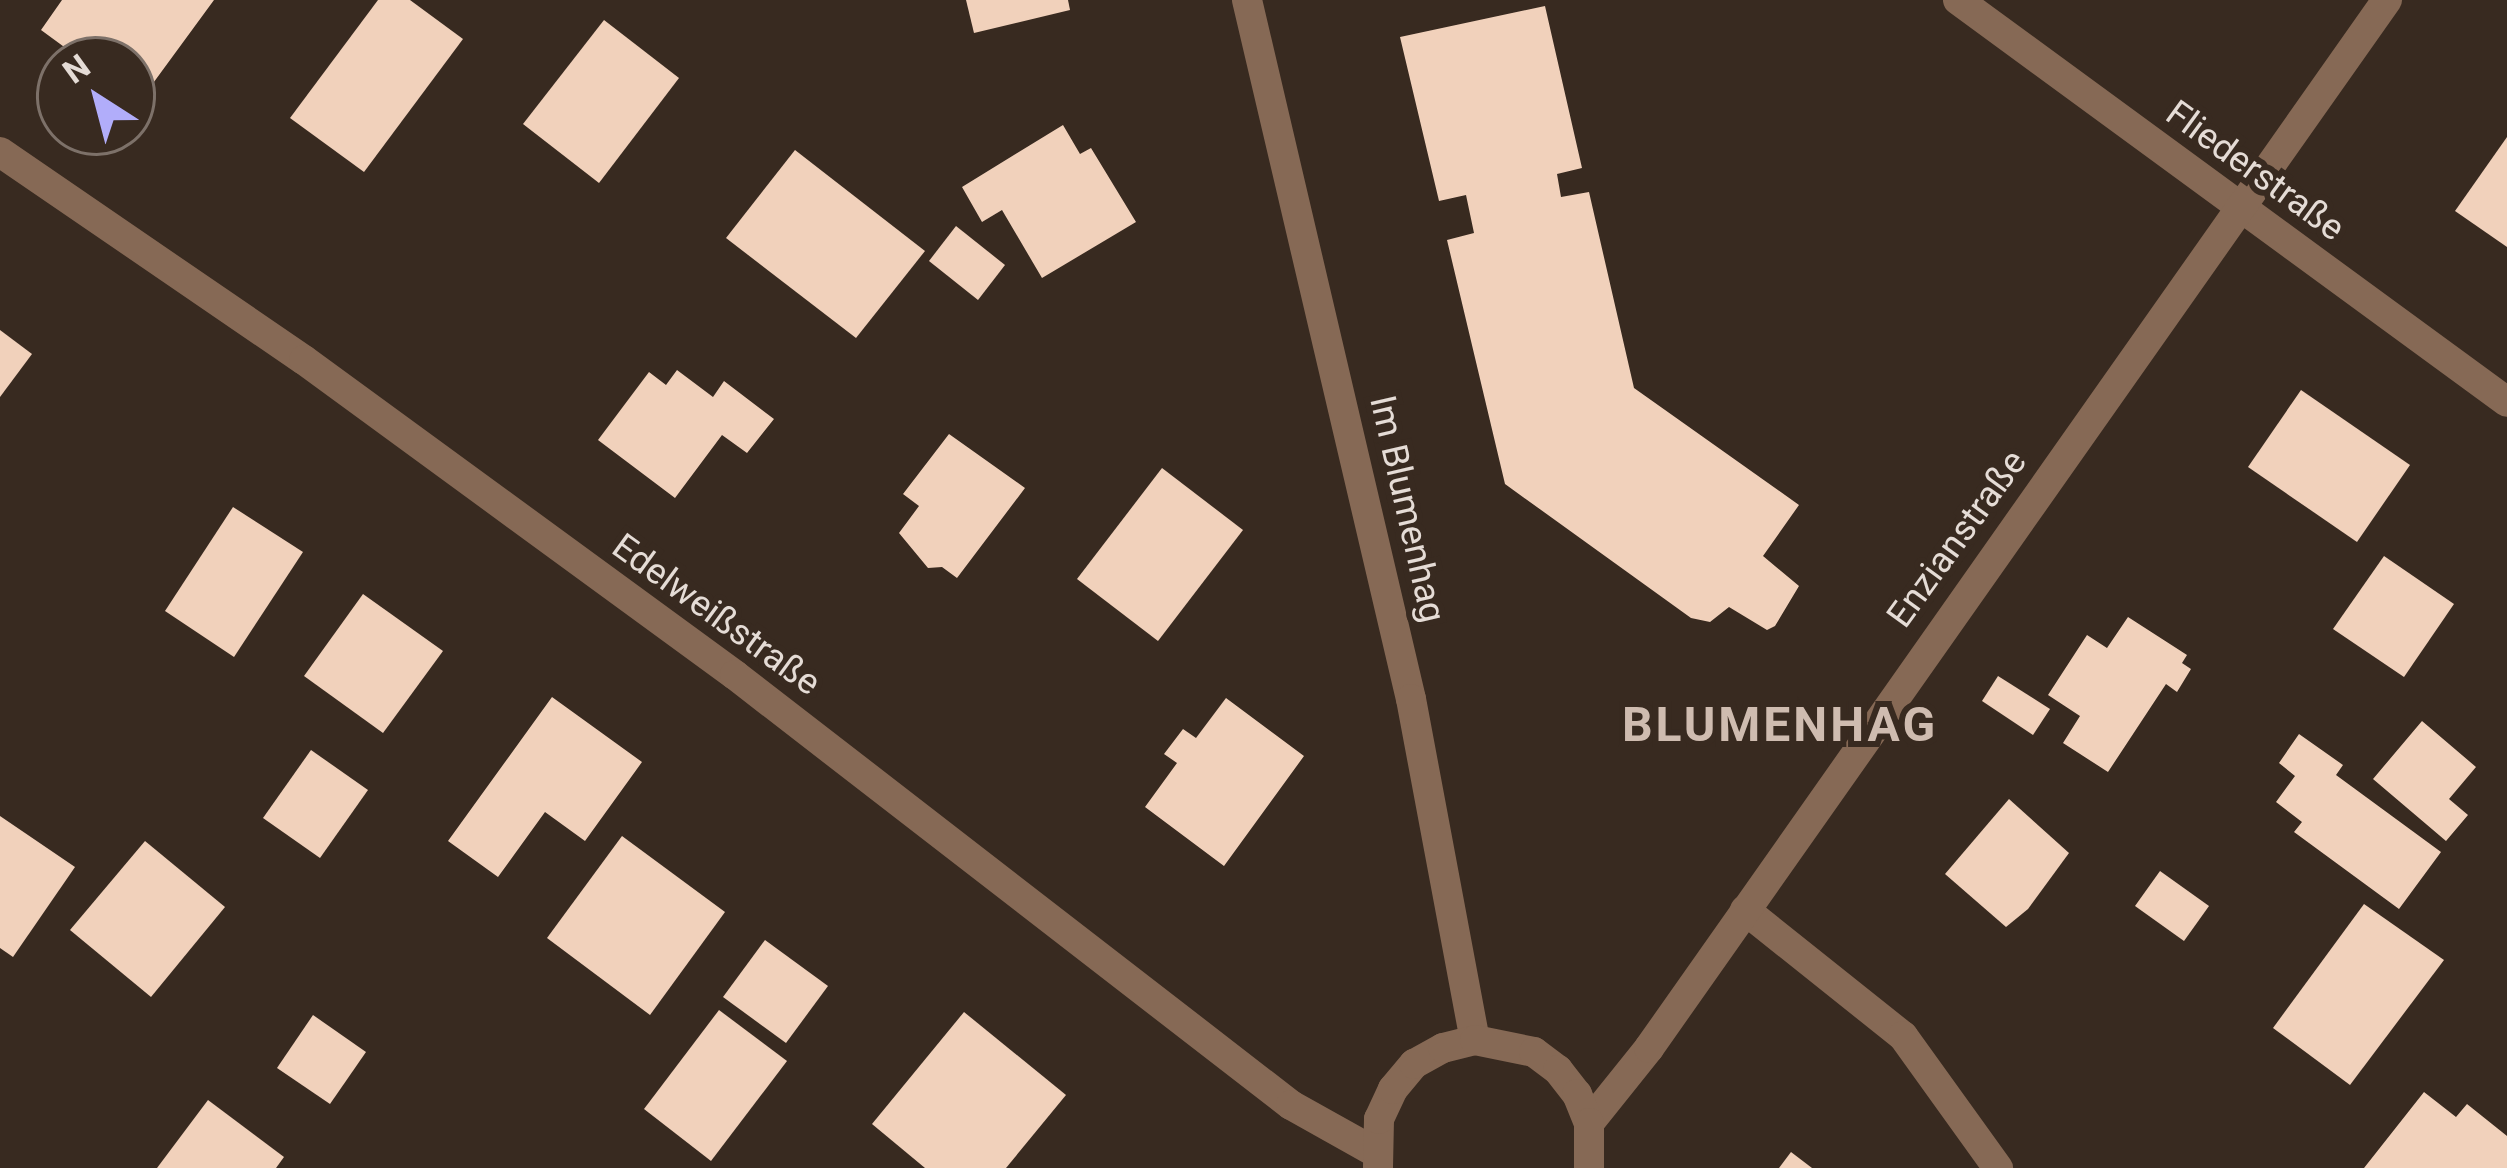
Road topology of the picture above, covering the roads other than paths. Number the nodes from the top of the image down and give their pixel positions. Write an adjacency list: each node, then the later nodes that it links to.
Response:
1 (1247, 0): 8 (street, Im Blumenhag)
2 (1958, 0): 5 (street, Fliederstraße)
3 (2387, 0): 5 (street, Enzianstraße)
4 (0, 152): 10 (street, Edelweißstraße)
5 (2240, 209): 6 (street, Fliederstraße); 7 (street, Enzianstraße)
6 (2507, 402)
7 (1745, 910): 9 (street, Enzianstraße); 12 (street)
8 (1474, 1040): 9 (street); 10 (street)
9 (1589, 1123): 11 (street)
10 (1377, 1160)
11 (1589, 1168)
12 (1998, 1168)

